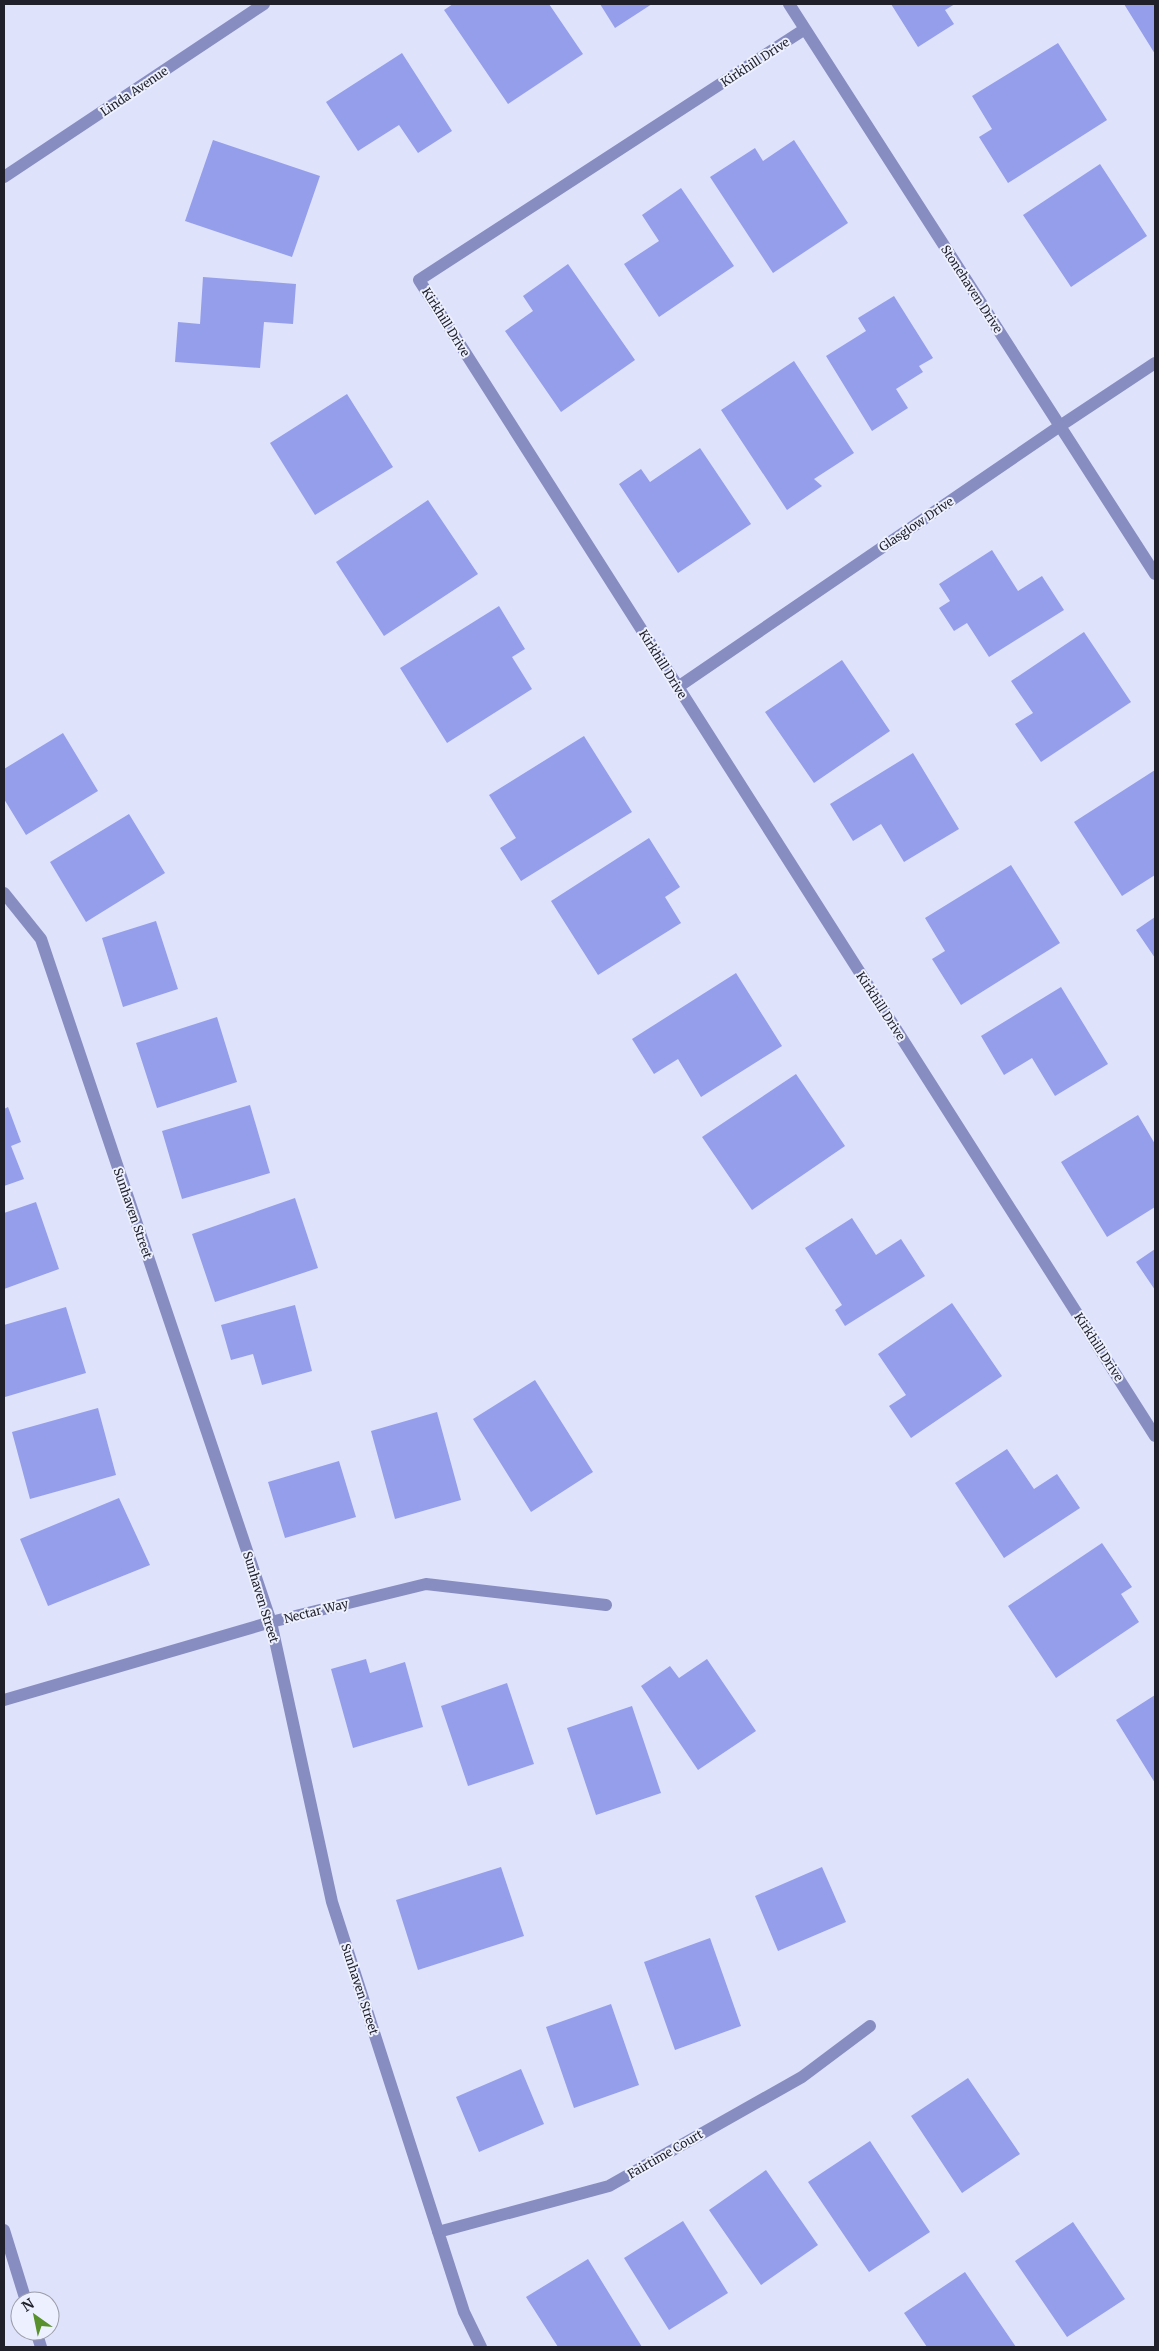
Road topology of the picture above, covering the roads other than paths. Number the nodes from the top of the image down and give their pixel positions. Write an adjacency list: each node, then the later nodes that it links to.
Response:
1 (264, 4): 4 (street, Linda Avenue)
2 (789, 4): 3 (street, Stonehaven Drive)
3 (805, 29): 6 (street, Stonehaven Drive); 8 (street, Kirkhill Drive)
4 (4, 177)
5 (1155, 363): 6 (street, Glasglow Drive)
6 (1060, 426): 7 (street, Stonehaven Drive); 8 (street, Glasglow Drive)
7 (1155, 574)
8 (678, 687): 10 (street, Kirkhill Drive)
9 (4, 893): 12 (street, Sunhaven Street)
10 (1155, 1436)
11 (606, 1605): 12 (street, Nectar Way)
12 (271, 1622): 13 (street, Nectar Way); 16 (street, Sunhaven Street)
13 (4, 1700)
14 (870, 2026): 16 (street, Fairtime Court)
15 (4, 2230): 17 (street)
16 (438, 2232): 18 (street, Sunhaven Street)
17 (23, 2291)
18 (481, 2347)

